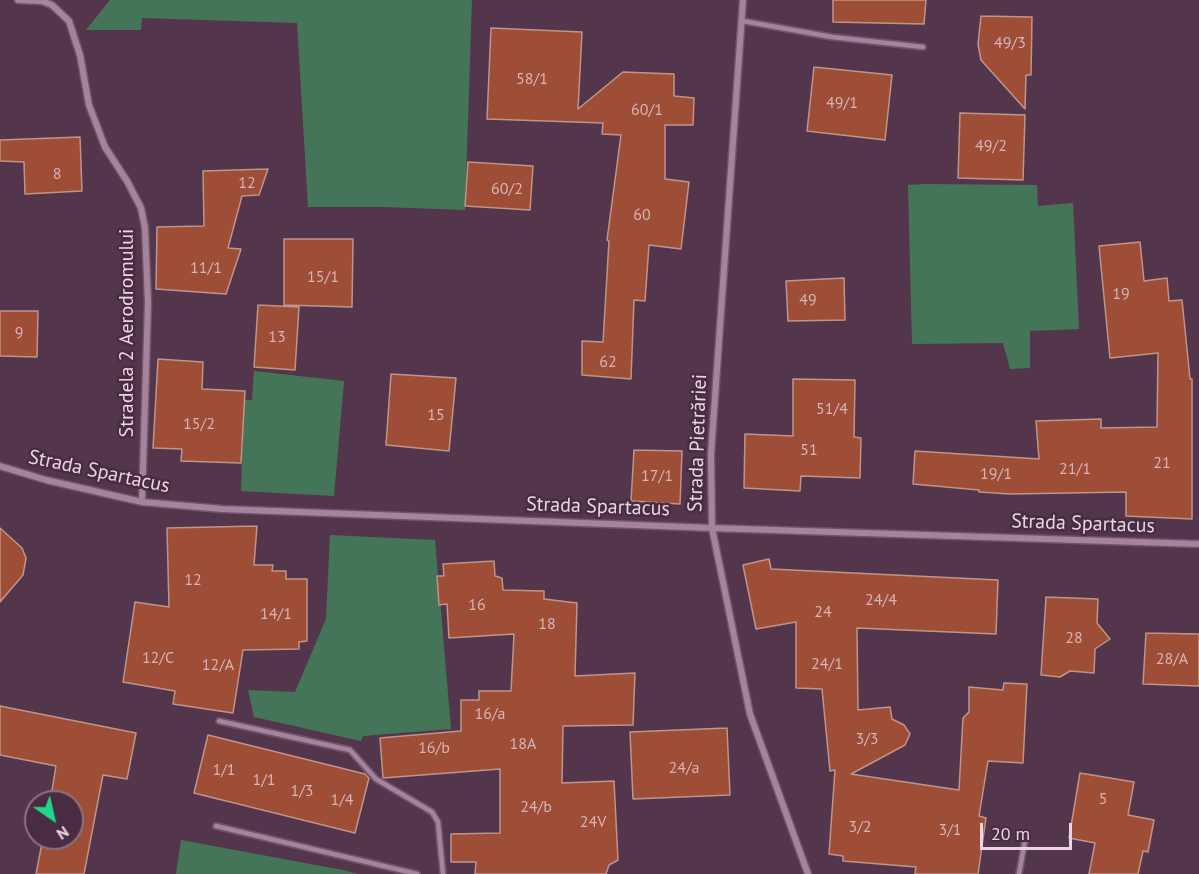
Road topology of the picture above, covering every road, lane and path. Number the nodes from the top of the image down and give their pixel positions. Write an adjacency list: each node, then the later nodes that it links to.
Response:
1 (18, 0): 6 (street, Stradela 2 Aerodromului)
2 (743, 0): 3 (street, Strada Pietrăriei)
3 (743, 21): 4 (lane); 7 (street, Strada Pietrăriei)
4 (923, 47)
5 (0, 466): 6 (street, Strada Spartacus)
6 (142, 502): 7 (street, Strada Spartacus)
7 (712, 528): 8 (street, Strada Spartacus); 14 (street, Strada Pietrăriei)
8 (1199, 544)
9 (219, 721): 13 (lane)
10 (216, 826): 12 (lane)
11 (1025, 840): 15 (lane)
12 (417, 874)
13 (443, 874)
14 (808, 874)
15 (1019, 874)

